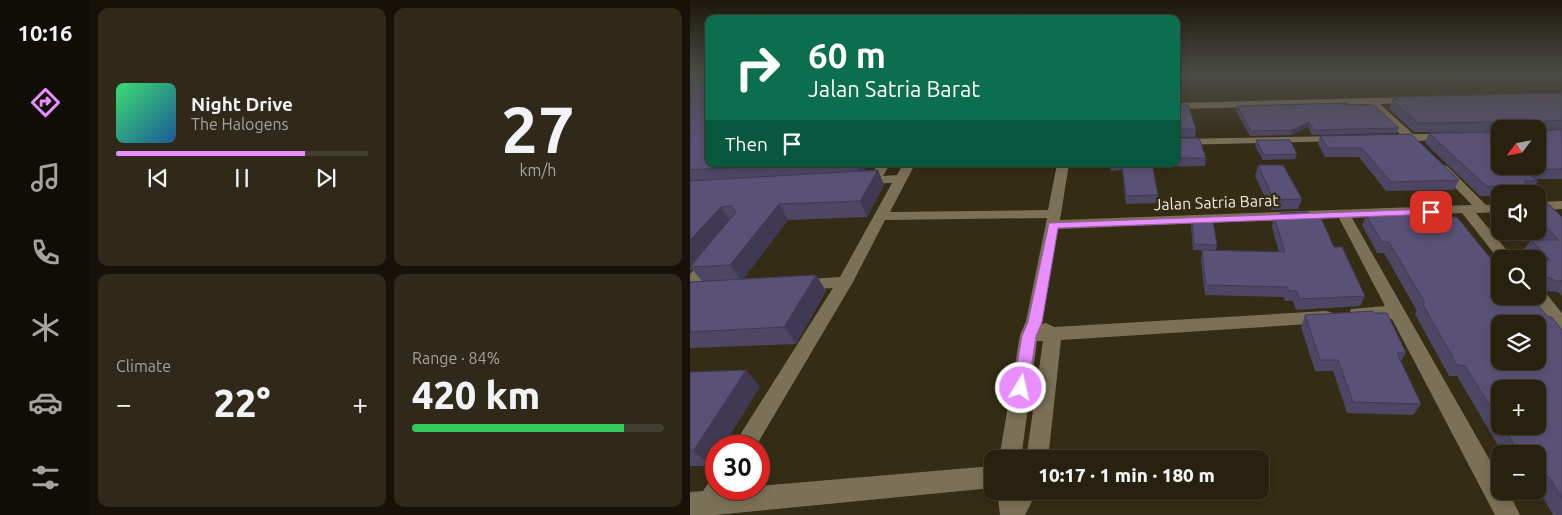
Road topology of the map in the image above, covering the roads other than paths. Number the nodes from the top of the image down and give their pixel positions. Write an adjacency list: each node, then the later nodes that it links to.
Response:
1 (1419, 100): 2 (street)
2 (1371, 101): 3 (street); 6 (street)
3 (1180, 106)
4 (1461, 137): 6 (street)
5 (1382, 138): 6 (street)
6 (1411, 138): 9 (street)
7 (1353, 139): 8 (street)
8 (1180, 142)
9 (1424, 151)
10 (1437, 164): 19 (street)
11 (882, 167): 14 (street)
12 (906, 167): 15 (street)
13 (1063, 167): 24 (street)
14 (874, 180): 15 (street); 16 (street)
15 (900, 180): 23 (street)
16 (848, 182)
17 (1562, 205): 18 (street)
18 (1546, 206)
19 (1483, 209): 20 (street, Jalan Satria Barat); 21 (street, Jalan Satria Barat)
20 (1491, 209)
21 (1466, 210): 22 (street, Jalan Satria Barat); 26 (street)
22 (1344, 215): 24 (street, Jalan Satria Barat); 33 (street)
23 (882, 216): 24 (street, Jalan Satria Barat); 27 (street)
24 (1054, 219): 35 (street)
25 (721, 248): 28 (street)
26 (1499, 250)
27 (845, 282): 29 (street); 37 (street)
28 (690, 285)
29 (786, 285)
30 (709, 290): 31 (street)
31 (690, 291)
32 (1546, 305): 34 (street)
33 (1398, 312): 36 (street); 42 (street)
34 (1562, 325)
35 (1032, 328): 36 (street); 38 (street)
36 (1053, 335): 39 (street)
37 (751, 435)
38 (1012, 450)
39 (1038, 450)
40 (984, 479): 41 (street)
41 (705, 502)
42 (1508, 515)

